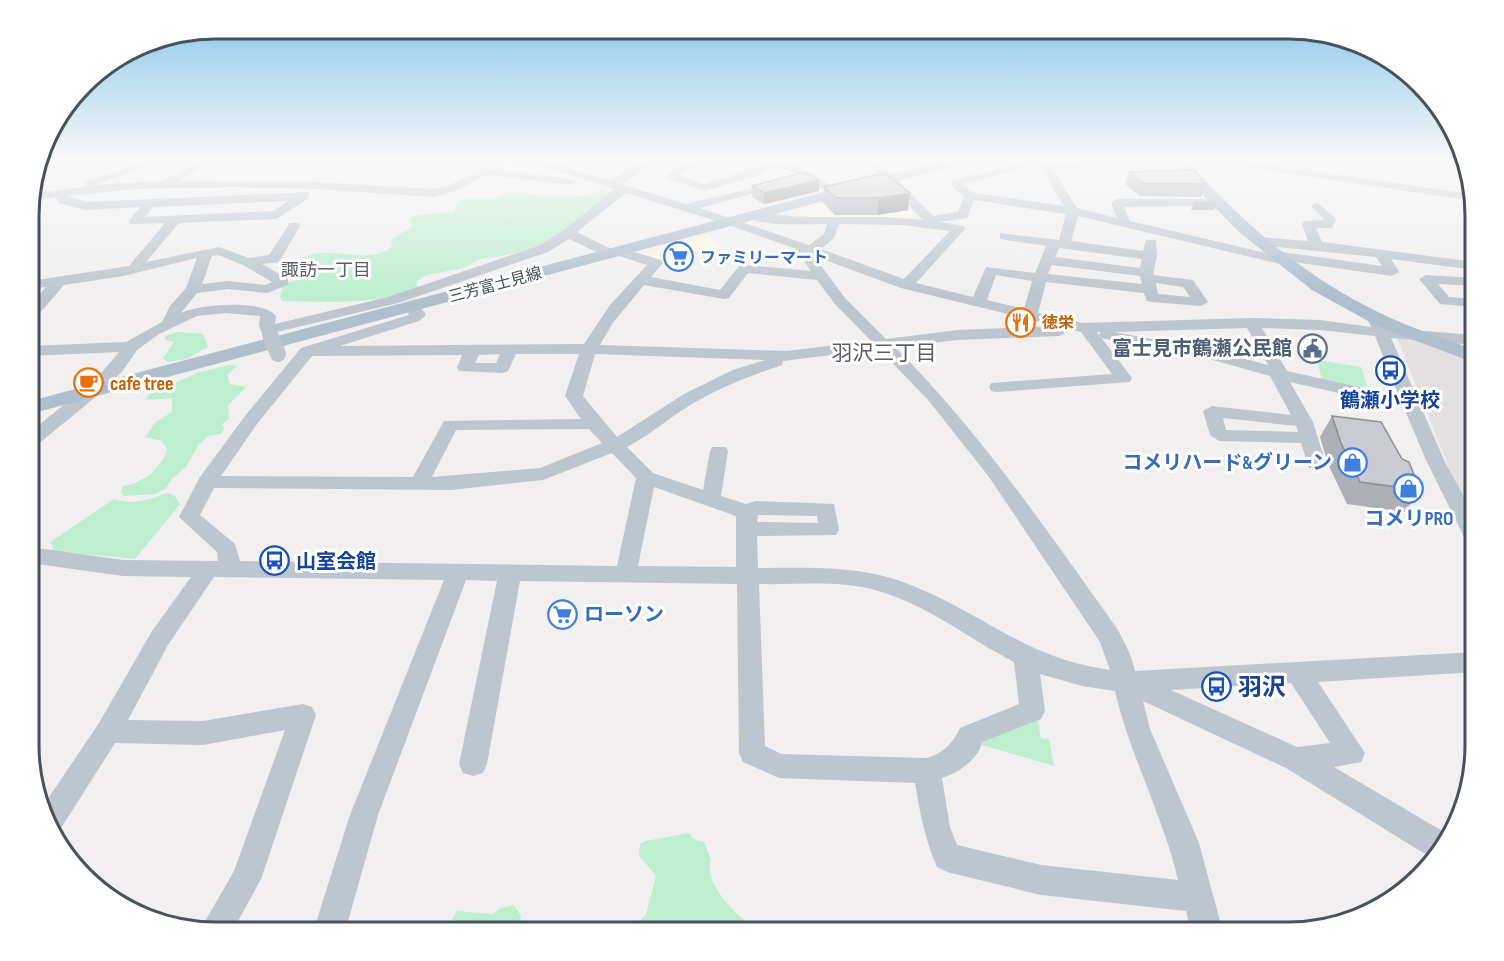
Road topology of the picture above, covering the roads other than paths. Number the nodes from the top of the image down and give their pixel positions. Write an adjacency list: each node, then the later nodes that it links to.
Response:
1 (148, 205): 17 (street)
2 (291, 205): 17 (street)
3 (600, 205): 24 (street)
4 (681, 205): 14 (street)
5 (696, 205): 14 (street)
6 (791, 205): 16 (main road, 三芳富士見線)
7 (917, 205): 20 (street)
8 (967, 205): 20 (street)
9 (1030, 205): 15 (street)
10 (1068, 205): 15 (street)
11 (1118, 205): 21 (street)
12 (1218, 205): 26 (main road)
13 (1317, 206): 28 (street)
14 (688, 207): 19 (street)
15 (1072, 211): 21 (street); 27 (street)
16 (751, 216): 18 (street); 19 (main road, 三芳富士見線)
17 (176, 218): 37 (street)
18 (834, 220): 20 (street); 29 (street)
19 (729, 221): 29 (street); 30 (main road, 三芳富士見線)
20 (933, 222): 45 (street)
21 (1125, 223): 23 (street)
22 (294, 226): 36 (street)
23 (1151, 229): 32 (street); 34 (street)
24 (568, 233): 30 (street); 60 (street)
25 (1005, 236): 27 (street)
26 (1259, 242): 28 (street); 34 (main road)
27 (1059, 243): 32 (street); 35 (street)
28 (1317, 246): 33 (street)
29 (806, 250): 39 (street); 45 (street)
30 (615, 252): 41 (street); 53 (main road, 三芳富士見線)
31 (206, 253): 36 (street); 37 (street); 47 (street)
32 (1150, 256): 46 (street)
33 (1382, 256): 34 (street); 38 (street)
34 (1278, 257): 57 (main road)
35 (1048, 260): 40 (street); 46 (street)
36 (248, 262): 47 (street)
37 (135, 267): 42 (street)
38 (1465, 267)
39 (821, 276): 41 (street); 63 (street)
40 (1040, 277): 46 (street); 51 (street); 54 (street)
41 (641, 280): 65 (street)
42 (59, 281): 44 (street); 48 (street)
43 (1465, 281): 50 (street)
44 (39, 284)
45 (906, 285): 51 (street)
46 (1149, 285): 46 (street); 58 (street)
47 (193, 289): 56 (street)
48 (49, 294): 49 (street); 52 (street)
49 (39, 295)
50 (1465, 302)
51 (978, 304): 54 (street)
52 (39, 306)
53 (413, 306): 68 (street); 72 (main road, 三芳富士見線)
54 (1029, 317): 59 (street)
55 (1252, 323): 57 (street); 58 (street); 70 (street)
56 (169, 324): 60 (street); 64 (street)
57 (1377, 324): 61 (main road); 73 (street)
58 (1150, 326): 59 (street)
59 (1084, 328): 63 (street); 70 (street); 71 (street)
60 (269, 332): 68 (street, bridge)
61 (1427, 338): 62 (street); 67 (main road)
62 (1465, 340)
63 (884, 344): 69 (street); 94 (street)
64 (130, 347): 66 (street); 72 (street)
65 (588, 349): 68 (street); 69 (street); 75 (street)
66 (39, 351)
67 (1465, 353)
68 (302, 356): 81 (street)
69 (786, 356): 77 (street)
70 (1279, 373): 73 (street); 79 (street)
71 (997, 387)
72 (87, 393): 74 (main road, 三芳富士見線); 76 (street)
73 (1411, 404): 84 (street)
74 (39, 406)
75 (594, 424): 77 (street); 82 (street)
76 (39, 433)
77 (615, 445): 80 (street); 82 (street)
78 (719, 451): 83 (street)
79 (1316, 464)
80 (646, 477): 83 (street); 89 (street)
81 (207, 482): 82 (street); 86 (street)
82 (419, 484)
83 (708, 501): 90 (street)
84 (1465, 517)
85 (39, 557): 86 (street)
86 (220, 569): 87 (street); 95 (street)
87 (458, 572): 88 (street); 103 (street)
88 (510, 573): 89 (street); 97 (street)
89 (626, 573): 90 (street)
90 (748, 574): 91 (street); 98 (street)
91 (1026, 658): 94 (street); 98 (street)
92 (1465, 663): 93 (street)
93 (1298, 673): 94 (street); 96 (street)
94 (1132, 682): 96 (street); 101 (street)
95 (108, 731): 99 (street); 102 (street)
96 (1296, 759): 100 (street)
97 (473, 764)
98 (927, 771): 101 (street)
99 (53, 815)
100 (1435, 844)
101 (1199, 897): 104 (street)
102 (221, 922)
103 (332, 922)
104 (1205, 922)

